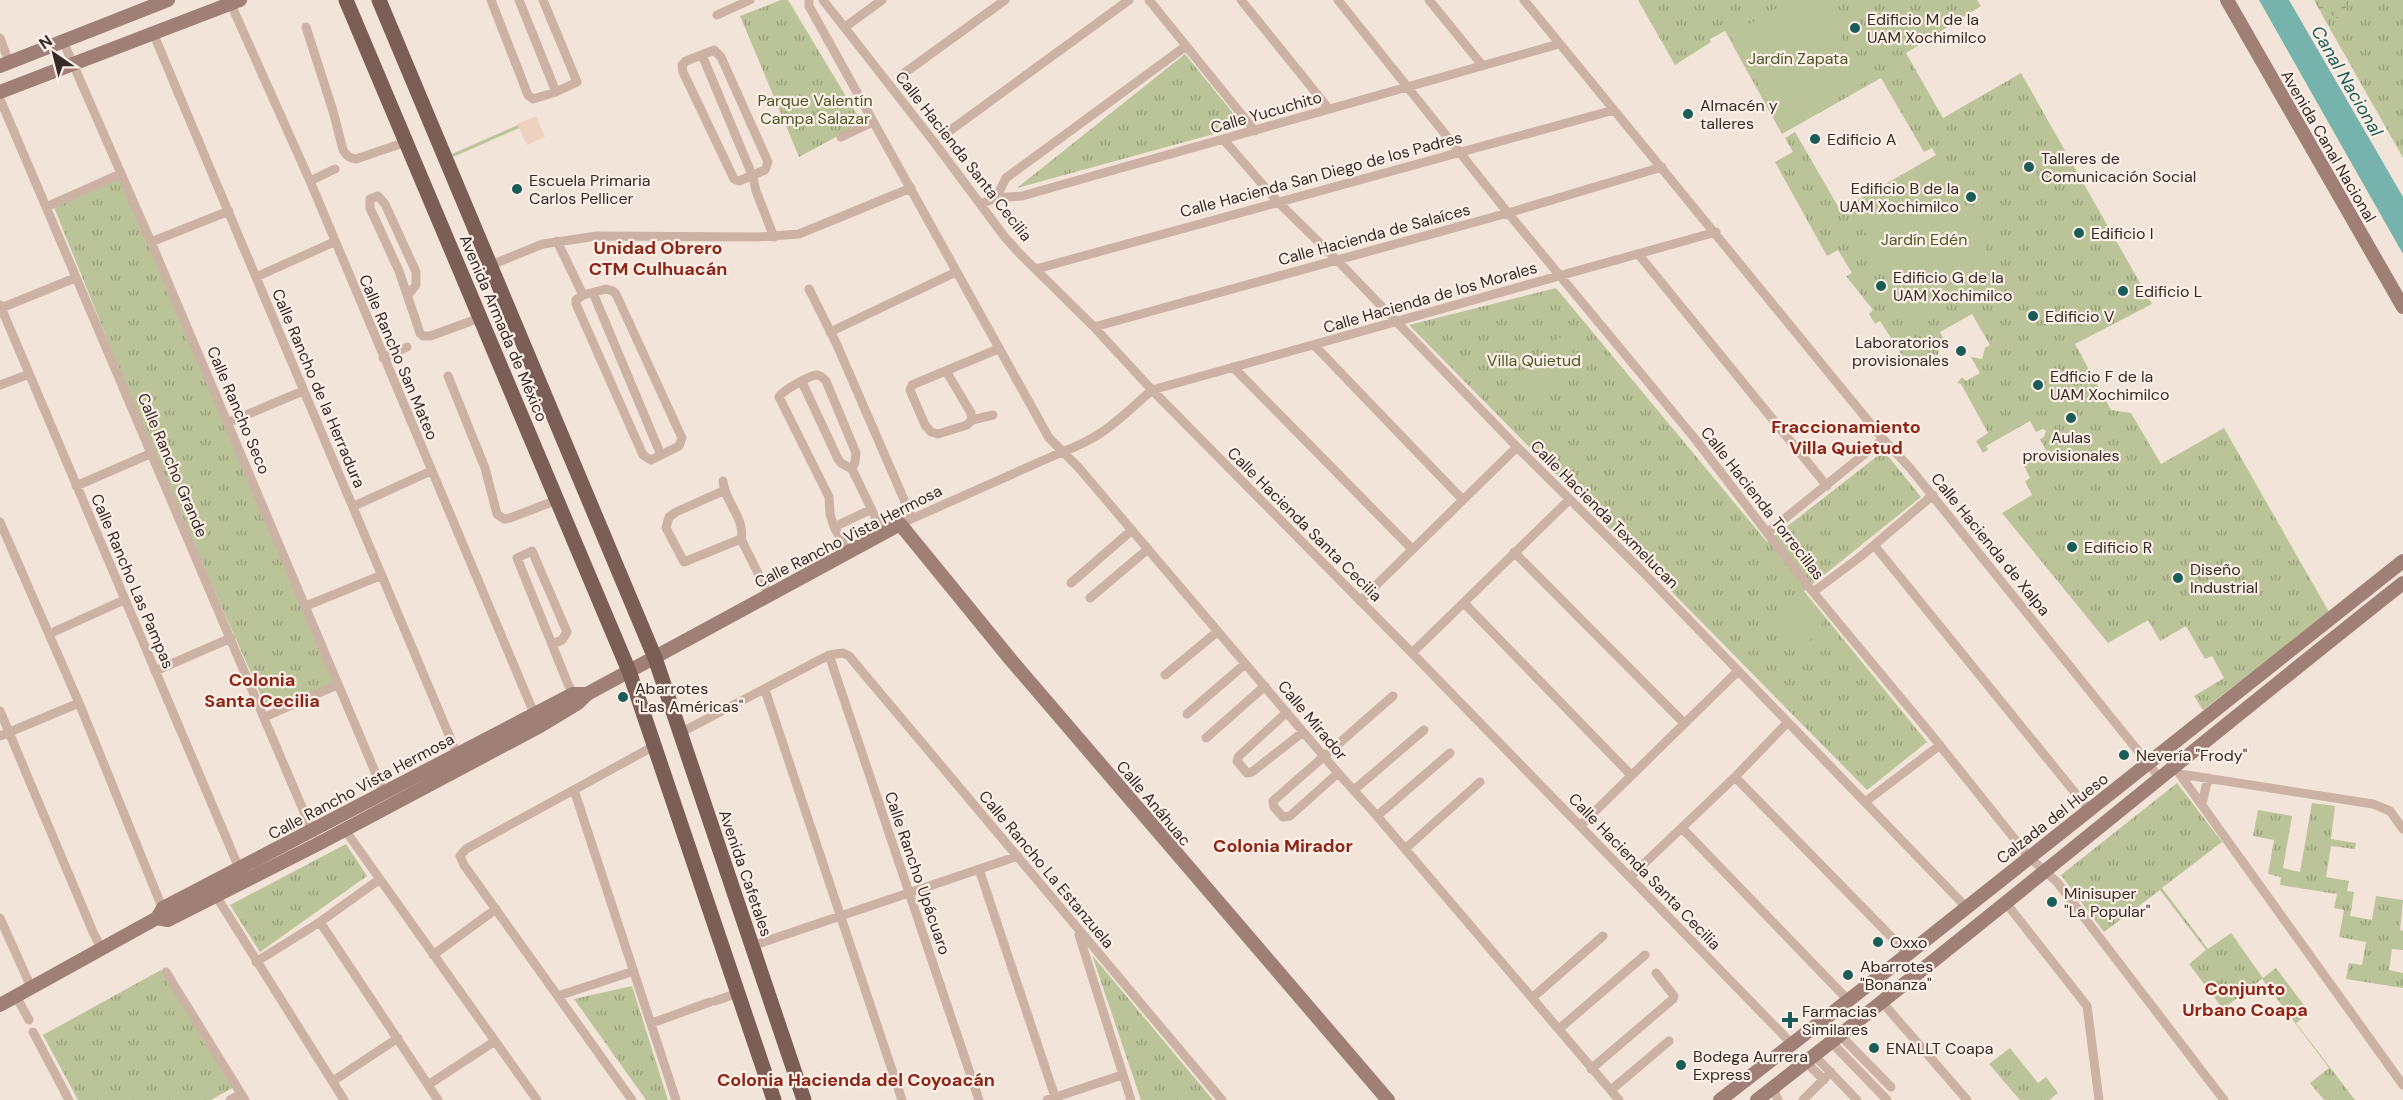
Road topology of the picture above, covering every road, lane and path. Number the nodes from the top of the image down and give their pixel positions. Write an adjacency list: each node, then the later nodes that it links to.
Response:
1 (168, 0): 20 (main road)
2 (346, 0): 45 (main road, Avenida Armada de México)
3 (379, 0): 66 (main road, Avenida Armada de México)
4 (490, 0): 36 (street)
5 (519, 0): 36 (street)
6 (543, 0): 36 (street)
7 (750, 0): 21 (street)
8 (809, 0): 40 (street, Calle Mirador)
9 (823, 0): 23 (street, Calle Hacienda Santa Cecilia)
10 (882, 0): 23 (street)
11 (1005, 0): 33 (street)
12 (1129, 0): 42 (street)
13 (1149, 0): 28 (street)
14 (1241, 0): 38 (street)
15 (1338, 0): 34 (street, Calle Hacienda Torrecillas)
16 (1429, 0): 32 (street)
17 (1524, 0): 27 (street, Calle Hacienda de Xalpa)
18 (2227, 0): 76 (main road, Avenida Canal Nacional)
19 (234, 1): 24 (main road); 51 (street, Calle Rancho San Mateo)
20 (145, 4): 26 (main road)
21 (717, 15)
22 (306, 27): 45 (street)
23 (845, 27): 55 (street, Calle Hacienda Santa Cecilia)
24 (153, 33): 31 (main road); 57 (street, Calle Rancho de la Herradura)
25 (0, 38): 30 (street)
26 (63, 41): 30 (main road); 31 (street, Calle Rancho Seco)
27 (1559, 44): 32 (street, Calle Yucuchito); 39 (street, Calle Hacienda de Xalpa)
28 (1186, 46): 41 (street); 53 (street)
29 (702, 55): 50 (street); 50 (street); 50 (street)
30 (5, 64)
31 (74, 64): 35 (main road); 49 (street, Calle Rancho Seco)
32 (1482, 65): 34 (street, Calle Yucuchito)
33 (903, 74)
34 (1408, 86): 38 (street, Calle Yucuchito); 46 (street, Calle Hacienda Torrecillas)
35 (0, 92)
36 (556, 93)
37 (0, 99): 56 (street, Calle Rancho Grande)
38 (1329, 109): 41 (street, Calle Yucuchito)
39 (1614, 110): 46 (street, Calle Hacienda San Diego de los Padres); 47 (street, Calle Hacienda de Xalpa)
40 (873, 122): 43 (street); 52 (street, Calle Mirador)
41 (1255, 131): 44 (street, Calle Yucuchito)
42 (948, 132)
43 (841, 138)
44 (1224, 140): 53 (street, Calle Yucuchito); 54 (street, Calle Hacienda Texmelucan)
45 (406, 142): 77 (main road, Avenida Armada de México)
46 (1458, 151): 54 (street, Calle Hacienda San Diego de los Padres); 58 (street, Calle Hacienda Torrecillas)
47 (1662, 167): 58 (street, Calle Hacienda de Salaíces); 59 (street, Calle Hacienda de Xalpa)
48 (335, 169): 51 (street)
49 (120, 174): 56 (street); 62 (street, Calle Rancho Seco)
50 (753, 177): 60 (street)
51 (310, 181): 63 (street, Calle Rancho San Mateo)
52 (912, 188): 60 (street); 68 (street, Calle Mirador)
53 (996, 198): 55 (street, Calle Yucuchito)
54 (1277, 201): 65 (street, Calle Hacienda Texmelucan); 67 (street, Calle Hacienda San Diego de los Padres)
55 (980, 204): 67 (street, Calle Hacienda Santa Cecilia)
56 (46, 207): 71 (street, Calle Rancho Grande)
57 (229, 211): 62 (street); 70 (street, Calle Rancho de la Herradura)
58 (1508, 213): 65 (street, Calle Hacienda de Salaíces); 69 (street, Calle Hacienda Torrecillas)
59 (1716, 232): 64 (street, Calle Hacienda de los Morales); 96 (street, Calle Hacienda de Xalpa)
60 (774, 237): 61 (street)
61 (557, 241): 66 (street); 73 (street)
62 (151, 242): 95 (street, Calle Rancho Seco)
63 (334, 242): 70 (street); 84 (street, Calle Rancho San Mateo)
64 (1639, 255): 69 (street, Calle Hacienda de los Morales); 104 (street)
65 (1337, 260): 78 (street, Calle Hacienda Texmelucan); 79 (street, Calle Hacienda de Salaíces)
66 (491, 265): 140 (main road, Avenida Armada de México)
67 (1036, 268): 79 (street, Calle Hacienda Santa Cecilia)
68 (956, 272): 80 (street); 83 (street, Calle Mirador)
69 (1561, 276): 78 (street, Calle Hacienda de los Morales); 116 (street, Calle Hacienda Torrecillas)
70 (256, 277): 92 (street, Calle Rancho de la Herradura)
71 (75, 278): 75 (street); 99 (street, Calle Rancho Grande)
72 (809, 289): 80 (street)
73 (588, 294): 100 (street); 100 (street); 100 (street)
74 (408, 295): 74 (street); 77 (street)
75 (1, 307): 87 (street, Calle Rancho Las Pampas)
76 (2403, 308)
77 (480, 318): 106 (main road, Avenida Armada de México)
78 (1397, 322): 81 (street, Calle Hacienda de los Morales); 97 (street, Calle Hacienda Texmelucan)
79 (1094, 327): 91 (street, Calle Hacienda Santa Cecilia)
80 (830, 332): 111 (street)
81 (1314, 345): 85 (street, Calle Hacienda de los Morales); 107 (street)
82 (406, 347): 84 (street)
83 (999, 349): 86 (street); 98 (street, Calle Mirador)
84 (383, 358): 102 (street, Calle Rancho San Mateo)
85 (1233, 367): 91 (street, Calle Hacienda de los Morales); 120 (street)
86 (946, 371): 94 (street); 94 (street)
87 (28, 374): 90 (street); 103 (street, Calle Rancho Las Pampas)
88 (448, 376): 106 (street)
89 (802, 381): 101 (street); 101 (street); 113 (street)
90 (0, 385)
91 (1152, 390): 98 (street, Calle Rancho Vista Hermosa); 131 (street, Calle Hacienda Santa Cecilia)
92 (303, 391): 95 (street); 109 (street, Calle Rancho de la Herradura)
93 (993, 415): 94 (street)
94 (972, 420)
95 (227, 423): 133 (street, Calle Rancho Seco)
96 (1883, 439): 104 (street); 105 (street, Calle Hacienda de Xalpa)
97 (1517, 447): 107 (street); 108 (street, Calle Hacienda Texmelucan)
98 (1062, 452): 111 (street, Calle Rancho Vista Hermosa); 114 (street, Calle Mirador)
99 (152, 453): 103 (street); 136 (street, Calle Rancho Grande)
100 (661, 455)
101 (852, 469): 110 (street)
102 (431, 471): 109 (street); 156 (street, Calle Rancho San Mateo)
103 (76, 486): 130 (street, Calle Rancho Las Pampas)
104 (1827, 486): 116 (street)
105 (1933, 495): 118 (street); 170 (street, Calle Hacienda de Xalpa)
106 (557, 500): 143 (main road, Avenida Armada de México)
107 (1463, 500): 120 (street)
108 (1569, 500): 122 (street); 144 (street, Calle Hacienda Texmelucan)
109 (354, 506): 124 (street, Calle Rancho de la Herradura)
110 (870, 510): 113 (street); 115 (street)
111 (906, 521): 115 (main road, Calle Rancho Vista Hermosa); 264 (main road, Calle Anáhuac)
112 (0, 522): 135 (street)
113 (834, 527): 121 (street)
114 (1132, 530): 119 (street, Calle Mirador); 125 (street)
115 (883, 533): 121 (main road, Calle Rancho Vista Hermosa)
116 (1767, 533): 127 (street, Calle Hacienda Torrecillas)
117 (741, 539): 117 (street); 128 (street)
118 (1874, 545): 127 (street); 185 (street)
119 (1148, 549): 129 (street); 134 (street, Calle Mirador)
120 (1412, 549): 131 (street)
121 (848, 552): 128 (main road, Calle Rancho Vista Hermosa)
122 (1514, 552): 132 (street); 157 (street)
123 (2403, 561): 166 (main road, Calzada del Hueso)
124 (382, 575): 133 (street); 168 (street, Calle Rancho de la Herradura)
125 (1071, 583)
126 (2403, 583): 171 (main road)
127 (1814, 592): 164 (street, Calle Hacienda Torrecillas)
128 (769, 595): 140 (main road, Calle Rancho Vista Hermosa)
129 (1090, 598)
130 (124, 600): 135 (street); 142 (street, Calle Rancho Las Pampas)
131 (1360, 601): 138 (street, Calle Hacienda Santa Cecilia)
132 (1464, 603): 138 (street); 174 (street)
133 (306, 606): 146 (street, Calle Rancho Seco)
134 (1217, 632): 141 (street, Calle Mirador); 145 (street)
135 (49, 634): 151 (street)
136 (231, 638): 142 (street); 155 (street, Calle Rancho Grande)
137 (552, 644): 137 (street); 150 (street)
138 (1412, 653): 187 (street, Calle Hacienda Santa Cecilia)
139 (830, 655): 148 (street); 194 (street, Calle Rancho La Estanzuela); 202 (street, Calle Rancho Upácuaro)
140 (655, 658): 143 (main road, Calle Rancho Vista Hermosa); 161 (main road, Avenida Cafetales)
141 (1245, 664): 147 (street, Calle Mirador); 154 (street)
142 (155, 671): 196 (street, Calle Rancho Las Pampas)
143 (629, 671): 150 (main road, Calle Rancho Vista Hermosa); 165 (main road)
144 (1738, 671): 157 (street); 158 (street, Calle Hacienda Texmelucan)
145 (1165, 675)
146 (337, 685): 155 (street); 182 (street, Calle Rancho Seco)
147 (1265, 686): 153 (street, Calle Mirador); 163 (street)
148 (765, 690): 161 (street); 208 (street)
149 (1393, 696): 169 (street)
150 (579, 697): 156 (main road, Calle Rancho Vista Hermosa)
151 (79, 703): 162 (street); 207 (street)
152 (0, 711): 162 (street)
153 (1287, 712): 160 (street, Calle Mirador); 160 (street)
154 (1187, 714)
155 (265, 717): 190 (street, Calle Rancho Grande)
156 (537, 720): 168 (main road, Calle Rancho Vista Hermosa); 179 (main road, Calle Rancho Vista Hermosa)
157 (1684, 723): 174 (street)
158 (1787, 723): 175 (street); 183 (street, Calle Hacienda Texmelucan)
159 (1424, 730): 181 (street)
160 (1303, 732): 169 (street, Calle Mirador)
161 (680, 733): 213 (main road, Avenida Cafetales)
162 (4, 734): 214 (street)
163 (1206, 738)
164 (1940, 745): 183 (street); 195 (street, Calle Hacienda Torrecillas)
165 (654, 746): 180 (street); 223 (main road)
166 (2163, 751): 170 (main road, Calzada del Hueso); 171 (street)
167 (1450, 753): 186 (street)
168 (457, 754): 173 (main road, Calle Rancho Vista Hermosa)
169 (1323, 756): 172 (street, Calle Mirador); 172 (street)
170 (2148, 763): 176 (street, Calle Hacienda de Xalpa); 185 (main road, Calzada del Hueso)
171 (2177, 769): 176 (main road); 177 (street); 184 (street)
172 (1338, 773): 181 (street, Calle Mirador)
173 (420, 774): 179 (main road); 182 (main road, Calle Rancho Vista Hermosa)
174 (1631, 775): 187 (street)
175 (1735, 777): 188 (street); 215 (street)
176 (2159, 777): 198 (main road)
177 (2209, 778): 184 (street); 189 (street)
178 (1480, 782): 193 (street)
179 (426, 787): 191 (main road, Calle Rancho Vista Hermosa)
180 (574, 790): 206 (street); 219 (street)
181 (1354, 790): 186 (street, Calle Mirador)
182 (384, 793): 190 (main road, Calle Rancho Vista Hermosa)
183 (1865, 802): 205 (street, Calle Hacienda Texmelucan)
184 (2202, 804): 245 (street)
185 (2089, 810): 195 (main road, Calzada del Hueso)
186 (1377, 816): 193 (street, Calle Mirador)
187 (1580, 826): 199 (street, Calle Hacienda Santa Cecilia)
188 (1682, 828): 199 (street); 227 (street)
189 (2403, 829)
190 (312, 830): 192 (street, Calle Rancho Grande); 196 (main road, Calle Rancho Vista Hermosa)
191 (345, 830): 192 (main road, Calle Rancho Vista Hermosa); 200 (street)
192 (318, 844): 203 (main road, Calle Rancho Vista Hermosa)
193 (1405, 849): 226 (street, Calle Mirador)
194 (1018, 856): 197 (street); 211 (street, Calle Rancho La Estanzuela)
195 (2029, 857): 198 (street, Calle Hacienda Torrecillas); 205 (main road, Calzada del Hueso)
196 (239, 868): 201 (main road, Calle Rancho Vista Hermosa)
197 (979, 869): 202 (street); 251 (street)
198 (2045, 872): 204 (main road); 273 (street, Calle Hacienda Torrecillas)
199 (1630, 877): 238 (street, Calle Hacienda Santa Cecilia)
200 (380, 879): 210 (street); 217 (street)
201 (209, 884): 203 (street); 207 (main road, Calle Rancho Vista Hermosa)
202 (909, 892): 208 (street); 261 (street, Calle Rancho Upácuaro)
203 (216, 897): 207 (main road, Calle Rancho Vista Hermosa); 218 (street)
204 (2006, 903): 228 (main road); 272 (street)
205 (1966, 907): 215 (main road, Calzada del Hueso)
206 (496, 909): 217 (street); 225 (street)
207 (162, 916): 214 (main road, Calle Rancho Vista Hermosa)
208 (840, 916): 213 (street); 260 (street)
209 (0, 918): 222 (street)
210 (320, 922): 218 (street); 234 (street)
211 (1078, 930): 241 (street); 263 (street, Calle Rancho La Estanzuela)
212 (1604, 936): 226 (street)
213 (752, 946): 259 (main road, Avenida Cafetales)
214 (102, 948): 222 (main road, Calle Rancho Vista Hermosa)
215 (1908, 954): 227 (main road, Calzada del Hueso)
216 (1645, 955): 232 (street)
217 (433, 956): 236 (street)
218 (256, 962): 243 (street)
219 (634, 971): 225 (street); 231 (street)
220 (166, 972): 249 (street)
221 (1656, 973): 240 (street)
222 (31, 987): 224 (main road, Calle Rancho Vista Hermosa)
223 (738, 993): 231 (street); 258 (main road)
224 (16, 996): 229 (main road, Calle Rancho Vista Hermosa); 230 (street)
225 (558, 996): 250 (street)
226 (1532, 998): 232 (street, Calle Mirador)
227 (1849, 1001): 238 (main road, Calzada del Hueso)
228 (1882, 1002): 235 (main road); 271 (street)
229 (0, 1005)
230 (29, 1020)
231 (652, 1023): 257 (street)
232 (1559, 1029): 240 (street, Calle Mirador)
233 (33, 1032): 252 (street)
234 (398, 1038): 243 (street); 244 (street)
235 (1835, 1039): 239 (main road); 246 (street); 270 (street)
236 (495, 1041): 244 (street); 256 (street)
237 (1670, 1041): 247 (street)
238 (1792, 1045): 266 (main road, Calzada del Hueso)
239 (1810, 1059): 242 (street); 248 (main road)
240 (1591, 1069): 247 (street, Calle Mirador)
241 (1122, 1075): 251 (street); 262 (street)
242 (1827, 1076): 268 (street); 269 (street)
243 (333, 1081): 254 (street)
244 (428, 1085): 255 (street)
245 (2403, 1085)
246 (1891, 1087)
247 (1611, 1090): 265 (street, Calle Mirador)
248 (1776, 1094): 267 (main road)
249 (243, 1097): 253 (street)
250 (627, 1098)
251 (1053, 1099)
252 (69, 1100)
253 (230, 1100)
254 (344, 1100)
255 (438, 1100)
256 (537, 1100)
257 (676, 1100)
258 (773, 1100)
259 (804, 1100)
260 (902, 1100)
261 (979, 1100)
262 (1131, 1100)
263 (1222, 1100)
264 (1388, 1100)
265 (1619, 1100)
266 (1720, 1100)
267 (1757, 1100)
268 (1803, 1100)
269 (1857, 1100)
270 (1887, 1100)
271 (1967, 1100)
272 (2099, 1100)
273 (2224, 1100)

